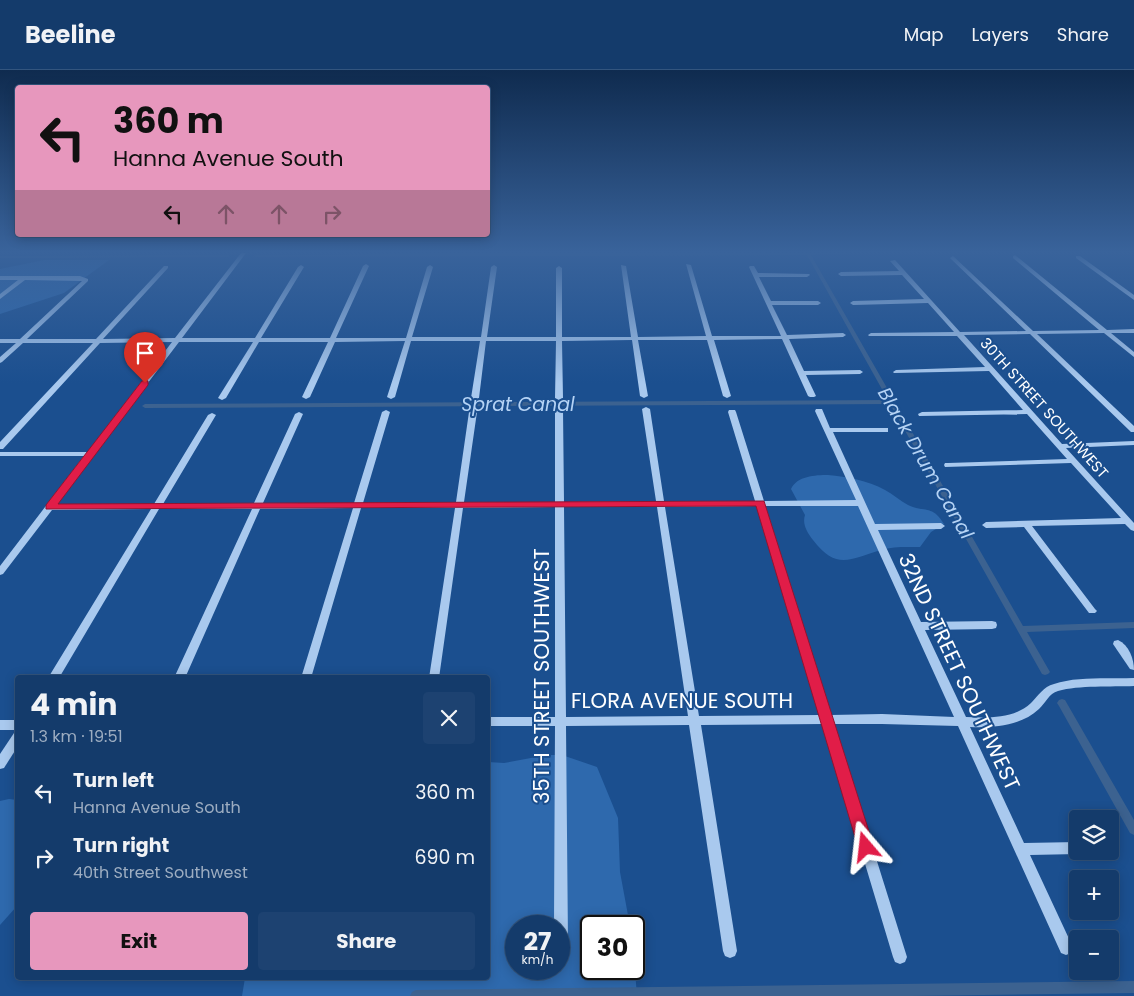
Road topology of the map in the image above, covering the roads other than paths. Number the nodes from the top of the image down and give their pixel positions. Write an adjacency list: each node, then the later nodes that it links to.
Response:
1 (69, 296): 36 (street)
2 (139, 296): 32 (street)
3 (211, 296): 33 (street)
4 (283, 296): 34 (street)
5 (352, 296): 29 (street)
6 (421, 296): 30 (street)
7 (490, 296): 31 (street)
8 (559, 296): 26 (street)
9 (628, 296): 27 (street)
10 (697, 296): 28 (street)
11 (766, 296): 17 (street)
12 (925, 296): 15 (street, 30TH STREET SOUTHWEST)
13 (993, 296): 21 (street)
14 (1063, 296): 19 (street)
15 (929, 301): 16 (street); 25 (street, 30TH STREET SOUTHWEST)
16 (853, 302)
17 (769, 303): 18 (street); 22 (street)
18 (818, 303)
19 (1105, 331): 20 (street); 21 (street); 37 (street)
20 (1134, 331)
21 (1032, 333): 25 (street); 63 (street)
22 (784, 335): 23 (street); 28 (street); 42 (street)
23 (843, 335)
24 (871, 335): 25 (street)
25 (960, 335): 39 (street, 30TH STREET SOUTHWEST)
26 (559, 338): 27 (street); 31 (street); 50 (street)
27 (635, 338): 28 (street); 44 (street)
28 (710, 338): 45 (street)
29 (333, 339): 30 (street); 34 (street); 47 (street)
30 (408, 339): 31 (street); 43 (street)
31 (484, 339): 49 (street)
32 (98, 340): 33 (street); 36 (street); 65 (street)
33 (178, 340): 34 (street); 68 (street)
34 (257, 340): 48 (street)
35 (0, 341): 36 (street)
36 (22, 341): 38 (street)
37 (1134, 355)
38 (0, 361)
39 (990, 369): 41 (street); 57 (street, 30TH STREET SOUTHWEST)
40 (860, 372): 42 (street)
41 (896, 372)
42 (801, 373): 46 (street)
43 (391, 396)
44 (644, 396)
45 (727, 396)
46 (812, 396)
47 (306, 397)
48 (222, 398)
49 (475, 398)
50 (560, 398)
51 (646, 409): 74 (street)
52 (560, 410): 73 (street, 35TH STREET SOUTHWEST)
53 (819, 411): 61 (street, 32ND STREET SOUTHWEST)
54 (386, 412): 75 (street)
55 (473, 412): 76 (street)
56 (732, 412): 72 (street)
57 (1028, 412): 59 (street); 66 (street, 30TH STREET SOUTHWEST)
58 (299, 414): 78 (street)
59 (922, 414)
60 (212, 415): 77 (street)
61 (828, 430): 62 (street); 71 (street, 32ND STREET SOUTHWEST)
62 (885, 430)
63 (1134, 430)
64 (1134, 443): 66 (street)
65 (0, 446)
66 (1059, 446): 69 (street, 30TH STREET SOUTHWEST)
67 (0, 454): 68 (street)
68 (91, 454): 79 (street)
69 (1073, 461): 70 (street); 80 (street, 30TH STREET SOUTHWEST)
70 (948, 465)
71 (861, 502): 72 (street); 84 (street, 32ND STREET SOUTHWEST)
72 (760, 503): 74 (street); 97 (street)
73 (560, 504): 74 (street); 76 (street); 99 (street, 35TH STREET SOUTHWEST)
74 (660, 504): 98 (street)
75 (358, 505): 76 (street); 78 (street); 94 (street)
76 (459, 505): 95 (street)
77 (156, 506): 78 (street); 79 (street); 92 (street)
78 (257, 506): 93 (street)
79 (50, 507): 86 (street)
80 (1128, 521): 81 (street); 85 (street, 30TH STREET SOUTHWEST)
81 (1026, 524): 82 (street); 87 (street)
82 (986, 525)
83 (941, 526): 84 (street)
84 (872, 527): 89 (street, 32ND STREET SOUTHWEST)
85 (1134, 528)
86 (0, 572)
87 (1092, 611)
88 (992, 625): 89 (street)
89 (918, 626): 101 (street, 32ND STREET SOUTHWEST)
90 (1118, 644): 91 (street)
91 (1134, 666)
92 (55, 675)
93 (180, 675)
94 (307, 675)
95 (434, 675)
96 (1134, 682): 101 (street, FLORA AVENUE SOUTH)
97 (827, 719): 98 (street, FLORA AVENUE SOUTH); 101 (street, FLORA AVENUE SOUTH); 111 (street)
98 (694, 720): 99 (street, FLORA AVENUE SOUTH); 110 (street)
99 (561, 721): 100 (street, FLORA AVENUE SOUTH); 108 (street, 35TH STREET SOUTHWEST)
100 (490, 722)
101 (962, 722): 107 (street, 32ND STREET SOUTHWEST)
102 (0, 725): 103 (street)
103 (15, 725)
104 (15, 741): 105 (street)
105 (0, 764)
106 (1069, 848): 107 (street)
107 (1020, 849): 109 (street, 32ND STREET SOUTHWEST)
108 (561, 915)
109 (1066, 948)
110 (730, 951)
111 (900, 957)

